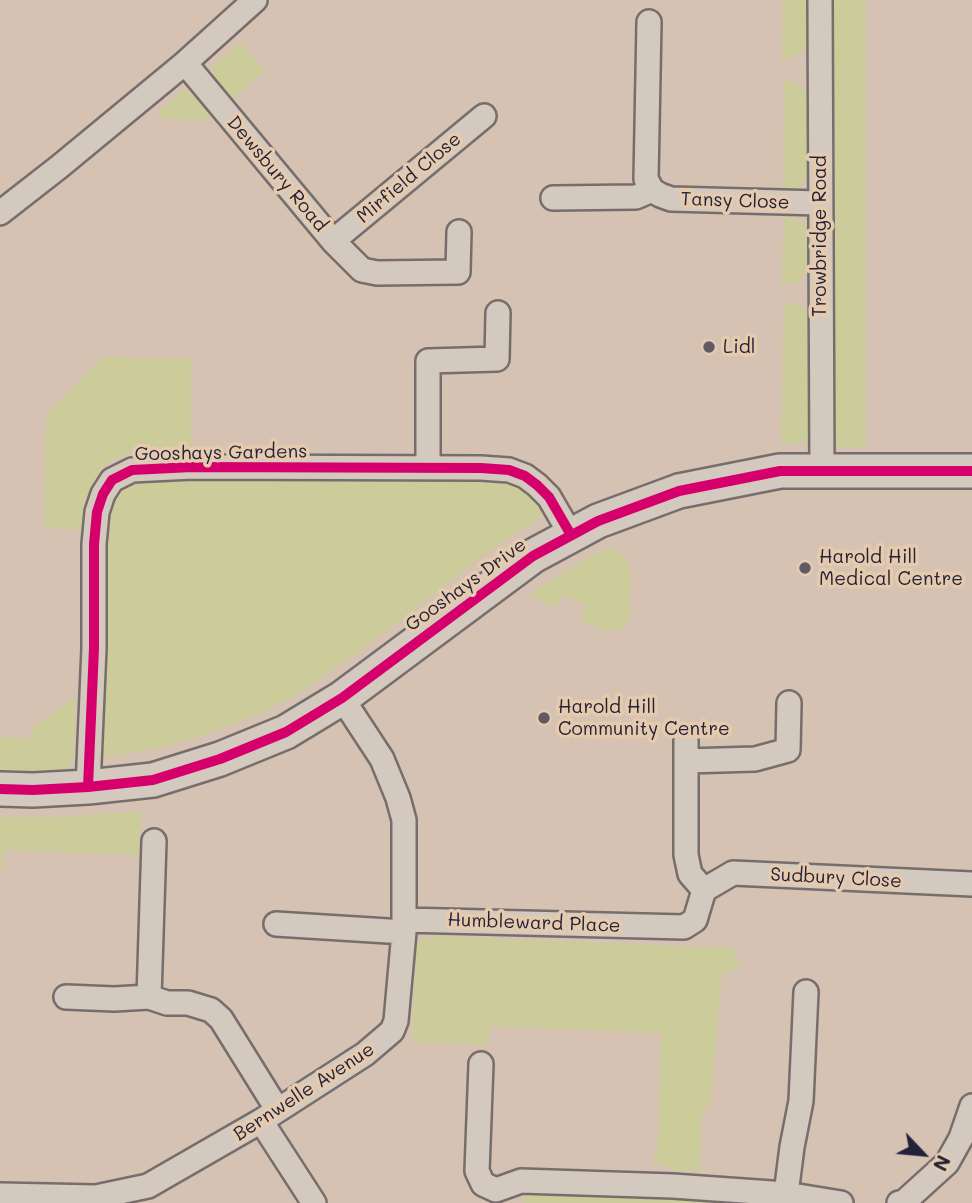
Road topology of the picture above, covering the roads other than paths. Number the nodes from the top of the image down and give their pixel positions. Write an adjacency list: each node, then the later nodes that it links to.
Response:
1 (255, 0): 4 (street)
2 (820, 0): 8 (street, Trowbridge Road)
3 (649, 22): 6 (street)
4 (184, 63): 9 (street); 11 (street, Dewsbury Road)
5 (484, 116): 11 (street, Mirfield Close)
6 (652, 190): 7 (street, Tansy Close); 8 (street, Tansy Close)
7 (553, 198)
8 (820, 203): 14 (street, Trowbridge Road)
9 (0, 213)
10 (459, 232): 11 (street, Dewsbury Road)
11 (333, 241)
12 (498, 313): 13 (street)
13 (428, 467): 16 (street, Gooshays Gardens); 19 (street, Gooshays Gardens)
14 (822, 471): 15 (street, Gooshays Drive); 16 (street, Gooshays Drive)
15 (972, 471)
16 (571, 535): 17 (street, Gooshays Drive)
17 (342, 698): 19 (street, Gooshays Drive); 25 (street, Bernwelle Avenue)
18 (789, 703): 23 (street)
19 (88, 787): 20 (street, Gooshays Drive)
20 (0, 789)
21 (154, 841): 28 (street)
22 (972, 884): 23 (street, Sudbury Close)
23 (704, 890): 25 (street, Humbleward Place)
24 (276, 924): 25 (street, Humbleward Place)
25 (405, 926): 31 (street, Bernwelle Avenue)
26 (806, 992): 32 (street)
27 (66, 997): 28 (street)
28 (149, 997): 31 (street)
29 (481, 1064): 32 (street)
30 (972, 1106): 36 (street)
31 (269, 1115): 33 (street, Bernwelle Avenue); 34 (street)
32 (786, 1194): 35 (street)
33 (0, 1195)
34 (314, 1203)
35 (841, 1203)
36 (899, 1203)

